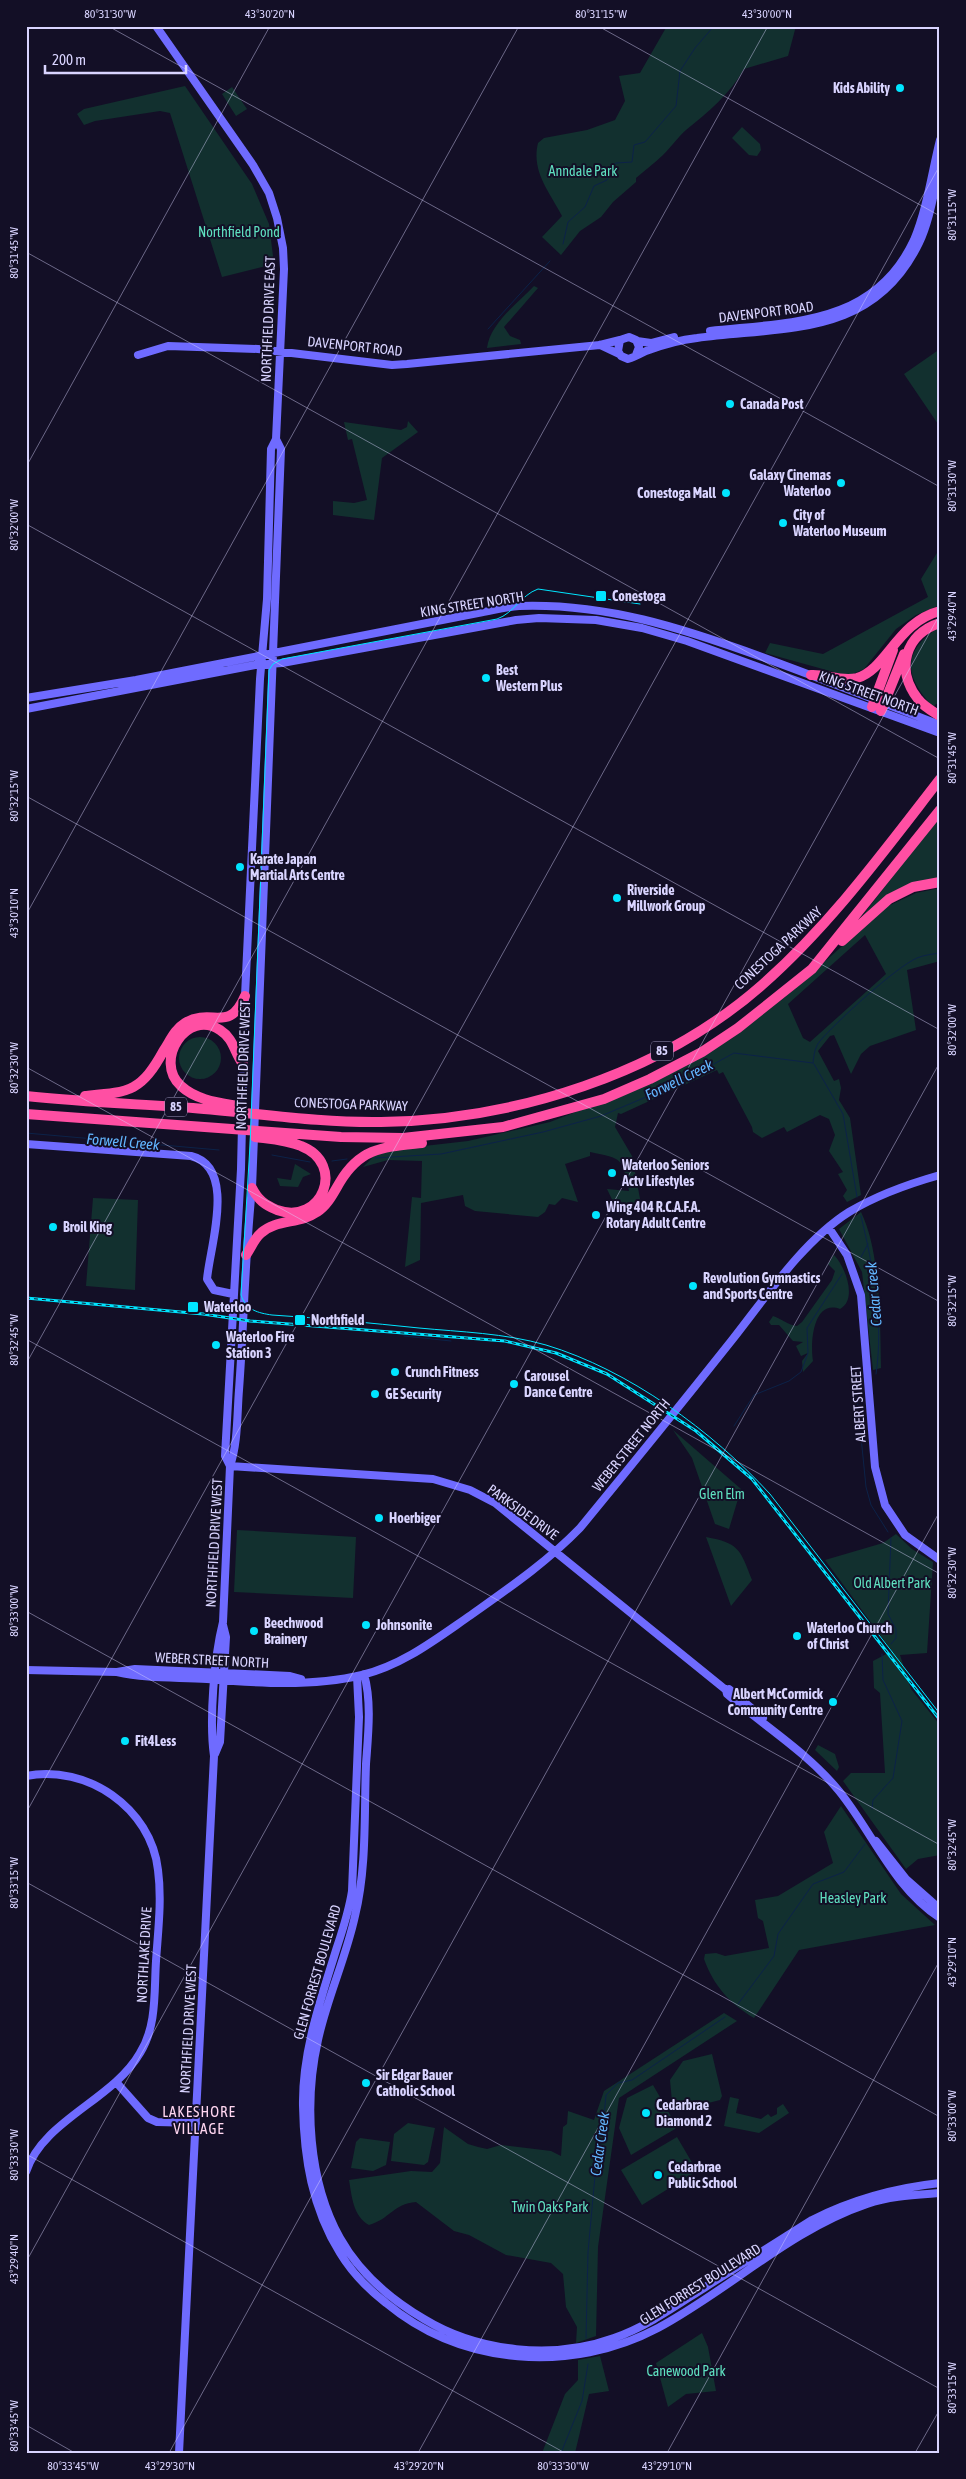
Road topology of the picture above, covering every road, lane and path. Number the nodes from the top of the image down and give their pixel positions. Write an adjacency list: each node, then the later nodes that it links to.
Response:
1 (156, 26): 7 (main road, NORTHFIELD DRIVE EAST)
2 (940, 140): 5 (main road, DAVENPORT ROAD)
3 (940, 166): 10 (main road, DAVENPORT ROAD)
4 (620, 340): 5 (main road); 6 (main road, DAVENPORT ROAD); 8 (main road)
5 (637, 341): 10 (main road)
6 (600, 345): 7 (main road, DAVENPORT ROAD); 8 (main road)
7 (280, 351): 9 (main road, DAVENPORT ROAD); 11 (main road, NORTHFIELD DRIVE EAST)
8 (619, 354): 10 (main road)
9 (138, 355)
10 (636, 355)
11 (276, 439): 18 (main road, NORTHFIELD DRIVE EAST); 19 (main road, NORTHFIELD DRIVE EAST)
12 (940, 611): 16 (highway)
13 (940, 623): 17 (highway)
14 (674, 626): 15 (main road); 18 (main road, KING STREET NORTH); 22 (main road, KING STREET NORTH)
15 (667, 634): 21 (main road, KING STREET NORTH); 24 (main road, KING STREET NORTH)
16 (898, 638): 22 (highway); 24 (highway)
17 (909, 645): 24 (highway); 26 (highway)
18 (273, 652): 19 (main road, KING STREET NORTH); 21 (main road, NORTHFIELD DRIVE WEST)
19 (263, 654): 20 (main road, NORTHFIELD DRIVE WEST); 23 (main road, KING STREET NORTH)
20 (261, 664): 21 (main road, KING STREET NORTH); 25 (main road, KING STREET NORTH); 33 (main road, NORTHFIELD DRIVE WEST)
21 (273, 664): 43 (main road, NORTHFIELD DRIVE WEST)
22 (810, 675): 24 (main road, KING STREET NORTH)
23 (26, 698)
24 (878, 705): 27 (main road, KING STREET NORTH); 28 (main road, KING STREET NORTH)
25 (26, 709)
26 (940, 716)
27 (940, 725)
28 (940, 733)
29 (940, 779): 38 (highway, CONESTOGA PARKWAY / 85)
30 (940, 810): 32 (highway, 85)
31 (940, 882): 32 (highway)
32 (812, 969): 40 (highway, 85)
33 (245, 996): 34 (main road, NORTHFIELD DRIVE WEST); 36 (highway)
34 (242, 1064): 38 (highway); 46 (main road, NORTHFIELD DRIVE WEST)
35 (26, 1096): 36 (highway, CONESTOGA PARKWAY / 85)
36 (55, 1099): 38 (highway, CONESTOGA PARKWAY / 85)
37 (26, 1114): 39 (highway, 85)
38 (298, 1117)
39 (196, 1127): 40 (highway, 85); 43 (highway)
40 (484, 1130): 45 (highway)
41 (26, 1144): 46 (main road)
42 (940, 1175): 44 (main road, WEBER STREET NORTH)
43 (252, 1188): 45 (main road, NORTHFIELD DRIVE WEST)
44 (829, 1228): 52 (main road, WEBER STREET NORTH); 53 (main road, ALBERT STREET)
45 (246, 1255): 48 (main road, NORTHFIELD DRIVE WEST)
46 (233, 1294): 47 (main road, NORTHFIELD DRIVE WEST)
47 (232, 1332): 48 (main road); 50 (main road, NORTHFIELD DRIVE WEST)
48 (242, 1332): 49 (main road, NORTHFIELD DRIVE WEST)
49 (239, 1388): 50 (main road); 51 (main road, NORTHFIELD DRIVE WEST)
50 (229, 1393): 51 (main road, NORTHFIELD DRIVE WEST)
51 (230, 1466): 52 (main road, PARKSIDE DRIVE); 55 (main road, NORTHFIELD DRIVE WEST)
52 (556, 1552): 57 (main road, WEBER STREET NORTH); 61 (main road, PARKSIDE DRIVE)
53 (940, 1560)
54 (26, 1670): 56 (main road, WEBER STREET NORTH)
55 (220, 1671): 56 (main road, WEBER STREET NORTH); 58 (main road, WEBER STREET NORTH); 59 (main road, NORTHFIELD DRIVE WEST)
56 (117, 1672): 59 (main road, WEBER STREET NORTH)
57 (361, 1675): 58 (main road, WEBER STREET NORTH); 66 (main road, GLEN FORREST BOULEVARD)
58 (306, 1680): 59 (main road, WEBER STREET NORTH)
59 (219, 1681): 65 (main road, NORTHFIELD DRIVE WEST)
60 (26, 1776): 64 (main road, NORTHLAKE DRIVE)
61 (871, 1836): 62 (main road, PARKSIDE DRIVE); 63 (main road, PARKSIDE DRIVE)
62 (940, 1909)
63 (940, 1918)
64 (116, 2082): 65 (main road); 67 (main road, NORTHLAKE DRIVE)
65 (196, 2123): 70 (main road, NORTHFIELD DRIVE WEST)
66 (308, 2127): 68 (main road, GLEN FORREST BOULEVARD); 69 (main road, GLEN FORREST BOULEVARD)
67 (26, 2172)
68 (940, 2184)
69 (940, 2193)
70 (179, 2453)

